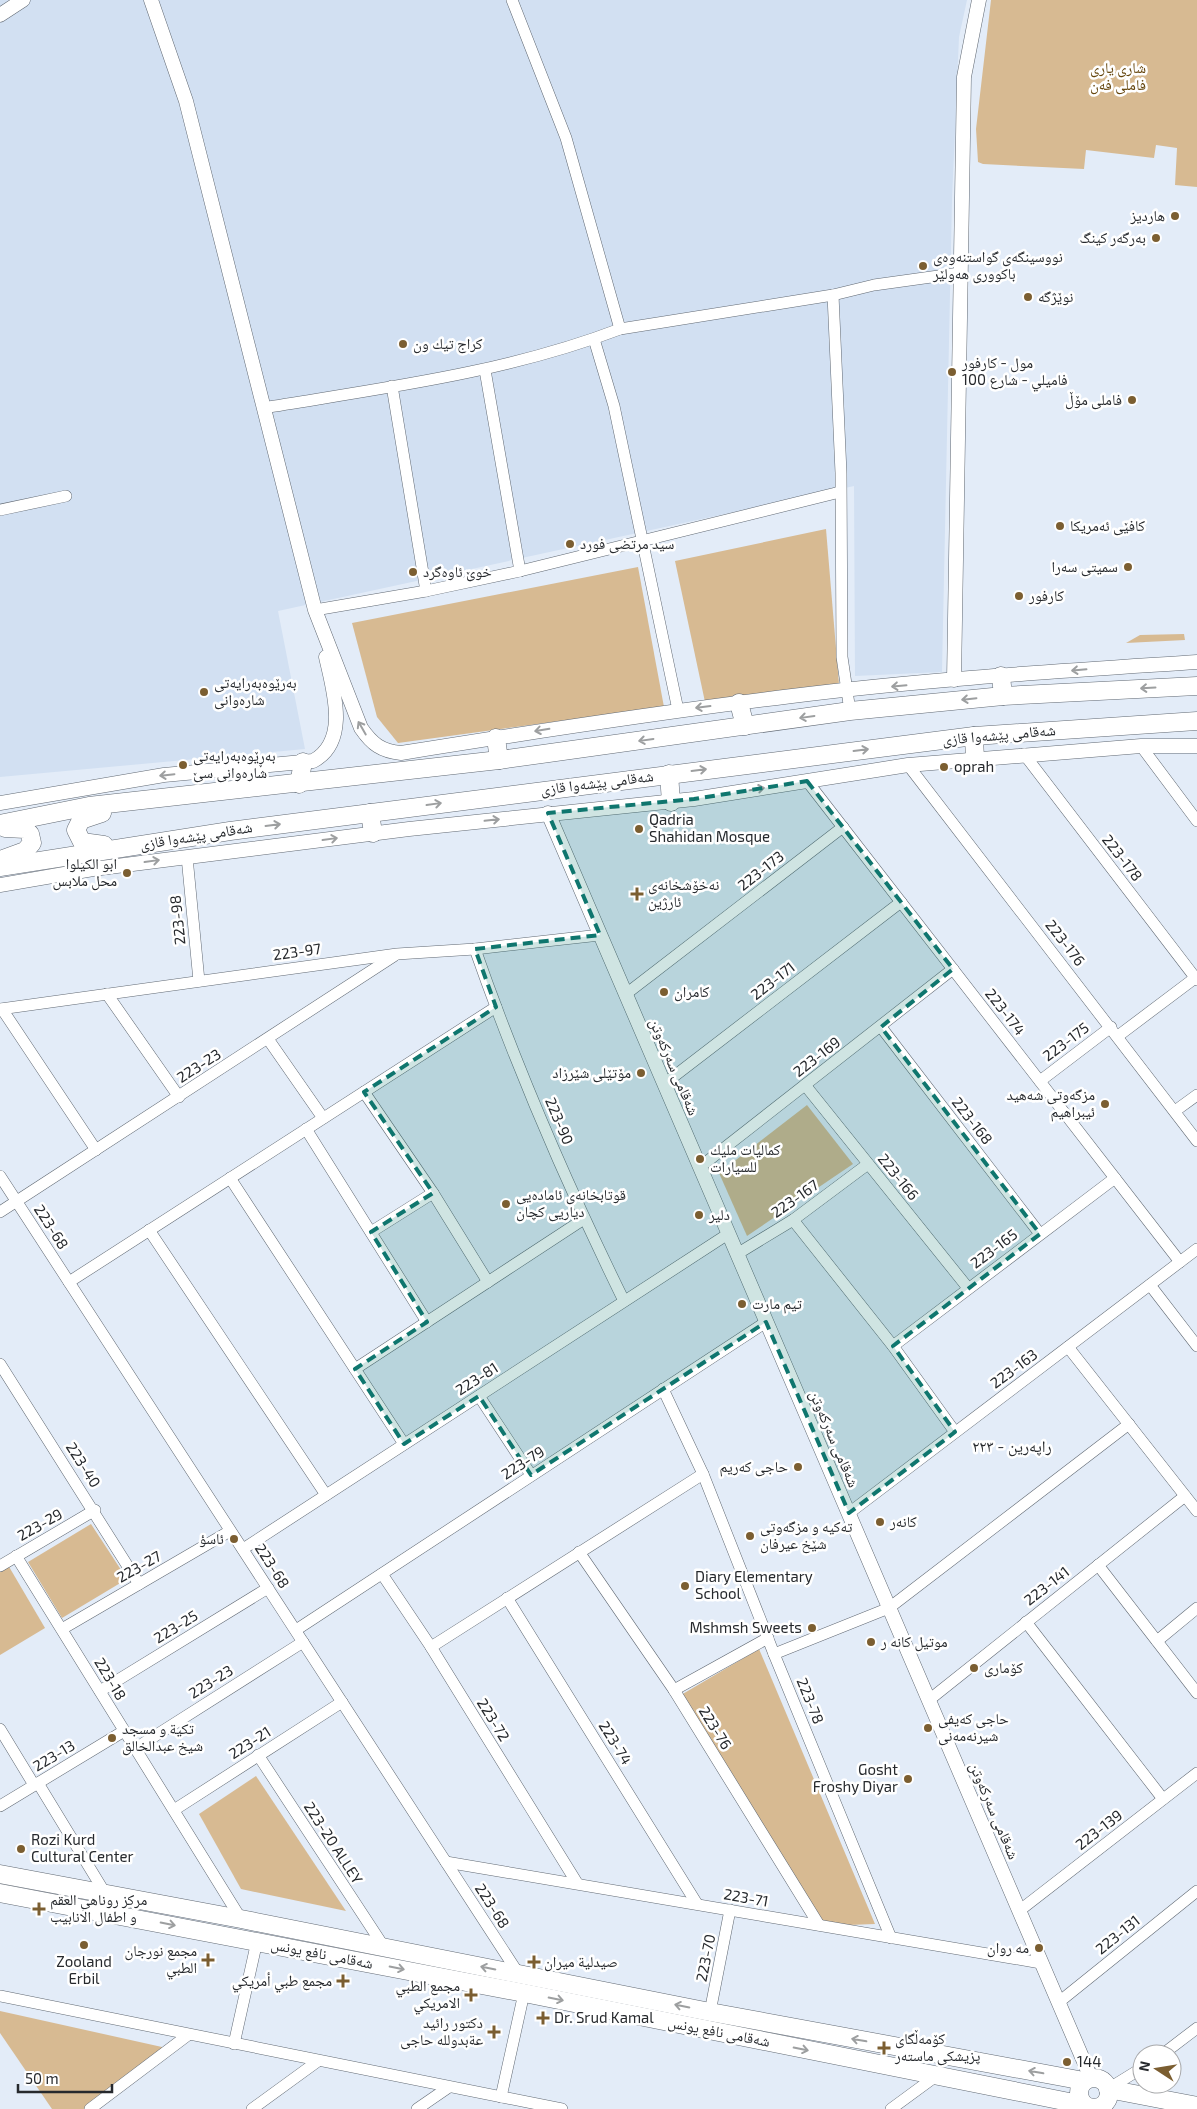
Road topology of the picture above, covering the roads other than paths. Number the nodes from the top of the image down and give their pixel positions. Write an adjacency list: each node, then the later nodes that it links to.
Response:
1 (23, 0): 5 (street)
2 (151, 0): 12 (street)
3 (512, 0): 8 (street)
4 (979, 0): 6 (street)
5 (0, 15)
6 (960, 273): 7 (street); 22 (street)
7 (833, 295): 8 (street); 13 (street)
8 (620, 329): 9 (street)
9 (594, 339): 10 (street); 16 (street)
10 (485, 370): 11 (street); 17 (street)
11 (392, 386): 12 (street); 18 (street)
12 (263, 408): 19 (street)
13 (840, 492): 16 (street); 24 (street)
14 (66, 496): 15 (street)
15 (0, 510)
16 (642, 539): 17 (street); 27 (street)
17 (520, 571): 18 (street)
18 (426, 591): 19 (street)
19 (317, 616): 32 (street, one-way to 19); 38 (street)
20 (1197, 662): 21 (street, one-way to 21)
21 (1001, 676): 22 (street); 25 (main road)
22 (954, 680): 24 (street, one-way to 24)
23 (1197, 686): 25 (main road, one-way to 25)
24 (847, 690): 26 (street); 28 (street)
25 (1002, 696): 28 (main road, one-way to 28)
26 (739, 703): 27 (street, one-way to 27); 30 (main road)
27 (678, 710): 32 (street, one-way to 32)
28 (850, 711): 30 (main road, one-way to 30)
29 (1197, 721): 31 (main road, شەقامی پێشەوا قازی)
30 (745, 726): 36 (main road, one-way to 36)
31 (974, 736): 37 (main road); 40 (main road, شەقامی پێشەوا قازی, one-way to 31)
32 (496, 738): 36 (main road)
33 (1140, 746): 34 (street); 35 (street); 48 (street)
34 (1197, 746)
35 (1024, 754): 37 (street); 63 (street, 223-178)
36 (499, 760): 42 (main road)
37 (975, 760): 39 (street)
38 (303, 762): 42 (main road); 45 (street, one-way to 45)
39 (908, 765): 41 (street); 70 (street, 223-176)
40 (669, 774): 44 (main road); 46 (main road, شەقامی پێشەوا قازی, one-way to 40)
41 (807, 781): 44 (street, one-way to 41); 50 (street, 223-174)
42 (299, 784): 43 (main road)
43 (168, 796): 49 (main road); 53 (main road)
44 (671, 802): 47 (street)
45 (0, 803)
46 (370, 813): 52 (main road); 53 (main road, شەقامی پێشەوا قازی, one-way to 46)
47 (548, 813): 52 (street, one-way to 47); 59 (street, شەقامی سەرکەوتن)
48 (1197, 821)
49 (0, 824)
50 (843, 827): 58 (street, 223-174); 66 (street, 223-173)
51 (0, 828): 55 (main road)
52 (373, 833): 54 (street, one-way to 52)
53 (153, 843): 56 (main road, شەقامی پێشەوا قازی)
54 (187, 856): 57 (street, one-way to 54); 64 (street, 223-98)
55 (0, 860)
56 (0, 867)
57 (0, 885)
58 (901, 902): 62 (street, 223-174); 73 (street, 223-171)
59 (600, 935): 60 (street, 223-97); 66 (street, شەقامی سەرکەوتن)
60 (475, 949): 61 (street, 223-97); 67 (street, 223-90)
61 (397, 954): 64 (street, 223-97); 71 (street, 223-23)
62 (953, 969): 69 (street, 223-169); 72 (street, 223-174)
63 (1196, 979): 70 (street, 223-175)
64 (199, 981): 65 (street, 223-97)
65 (108, 994): 68 (street, 223-97); 77 (street)
66 (626, 994): 73 (street, شەقامی سەرکەوتن)
67 (496, 1007): 75 (street); 91 (street, 223-90)
68 (1, 1009): 82 (street)
69 (881, 1027): 74 (street, 223-169); 96 (street, 223-168)
70 (1114, 1031): 72 (street, 223-175); 78 (street, 223-176)
71 (268, 1040): 77 (street, 223-23); 79 (street)
72 (1040, 1081): 87 (street, 223-174)
73 (664, 1084): 84 (street, شەقامی سەرکەوتن)
74 (805, 1085): 83 (street, 223-166); 84 (street, 223-169)
75 (364, 1092): 79 (street); 88 (street)
76 (1197, 1095): 78 (street)
77 (179, 1097): 82 (street, 223-23)
78 (1175, 1111): 81 (street, 223-176)
79 (322, 1118): 80 (street)
80 (306, 1129): 86 (street); 94 (street)
81 (1197, 1141)
82 (96, 1150): 89 (street, 223-23)
83 (868, 1164): 92 (street, 223-167); 103 (street, 223-166)
84 (700, 1167): 95 (street, شەقامی سەرکەوتن)
85 (0, 1176): 89 (street, 223-68)
86 (230, 1178): 93 (street); 111 (street)
87 (1115, 1178): 96 (street, 223-165); 99 (street, 223-174)
88 (433, 1193): 94 (street); 101 (street)
89 (17, 1201): 90 (street, 223-23); 100 (street, 223-68)
90 (0, 1212)
91 (584, 1219): 101 (street); 104 (street, 223-90)
92 (793, 1220): 98 (street, 223-167); 107 (street)
93 (149, 1230): 100 (street); 119 (street)
94 (371, 1232): 105 (street)
95 (728, 1234): 98 (street, شەقامی سەرکەوتن); 104 (street, 223-81)
96 (1040, 1234): 103 (street, 223-165)
97 (1197, 1249): 99 (street, 223-163)
98 (737, 1254): 106 (street, شەقامی سەرکەوتن)
99 (1180, 1262): 102 (street, 223-163)
100 (69, 1282): 124 (street, 223-68)
101 (488, 1282): 105 (street)
102 (1150, 1284): 108 (street, 223-163); 109 (street)
103 (968, 1288): 107 (street, 223-165)
104 (624, 1301): 113 (street, 223-81)
105 (428, 1322): 111 (street)
106 (766, 1322): 112 (street, 223-79); 123 (street, شەقامی سەرکەوتن)
107 (893, 1346): 115 (street)
108 (1068, 1346): 114 (street); 115 (street, 223-163)
109 (1197, 1346)
110 (0, 1364): 121 (street, 223-40)
111 (356, 1370): 116 (street)
112 (663, 1388): 117 (street, 223-78); 118 (street, 223-79)
113 (479, 1396): 116 (street, 223-81); 118 (street)
114 (1129, 1424): 120 (street); 134 (street)
115 (955, 1432): 123 (street, 223-163)
116 (404, 1444): 119 (street, 223-81)
117 (703, 1474): 126 (street); 139 (street, 223-78)
118 (532, 1475): 130 (street, 223-79)
119 (326, 1495): 125 (street, 223-81)
120 (1185, 1496): 122 (street); 129 (street, 223-141)
121 (95, 1510): 127 (street, 223-29); 131 (street, 223-40)
122 (1197, 1511)
123 (848, 1513): 134 (street, شەقامی سەرکەوتن)
124 (230, 1530): 125 (street, 223-68); 131 (street, 223-27)
125 (243, 1549): 132 (street, 223-68)
126 (579, 1552): 133 (street); 144 (street, 223-76)
127 (16, 1556): 128 (street, 223-29); 137 (street, 223-18)
128 (1, 1564)
129 (1098, 1565): 136 (street, 223-141); 140 (street)
130 (382, 1574): 138 (street, 223-79); 142 (street, 223-72)
131 (140, 1584): 137 (street, 223-27)
132 (268, 1588): 138 (street, 223-68); 145 (street, 223-25)
133 (507, 1598): 142 (street); 164 (street, 223-74)
134 (889, 1608): 143 (street); 147 (street, شەقامی سەرکەوتن)
135 (1197, 1608): 140 (street)
136 (1026, 1622): 147 (street, 223-141); 155 (street)
137 (62, 1629): 145 (street, 223-18)
138 (296, 1630): 141 (street, 223-68)
139 (768, 1638): 143 (street, 223-78); 144 (street)
140 (1157, 1641): 146 (street)
141 (303, 1642): 148 (street, 223-68); 151 (street, 223-23)
142 (431, 1647): 160 (street, 223-72)
143 (774, 1654): 169 (street, 223-78)
144 (674, 1690): 168 (street, 223-76)
145 (100, 1691): 150 (street, 223-18)
146 (1197, 1693)
147 (928, 1700): 166 (street, شەقامی سەرکەوتن)
148 (342, 1702): 152 (street, 223-21); 158 (street, 223-68)
149 (0, 1729): 154 (street)
150 (124, 1731): 151 (street, 223-18); 154 (street, 223-13)
151 (136, 1748): 157 (street, 223-18)
152 (258, 1755): 157 (street, 223-21); 171 (street, 223-20 ALLEY)
153 (1197, 1773): 155 (street, 223-139)
154 (36, 1784): 156 (street, 223-13); 162 (street)
155 (1163, 1799): 166 (street, 223-139)
156 (0, 1806)
157 (174, 1810): 167 (street, 223-18)
158 (446, 1862): 160 (street, 223-71); 174 (street, 223-68)
159 (0, 1874): 162 (main road, شەقامی نافع یونس)
160 (577, 1883): 164 (street, 223-71)
161 (1197, 1891): 177 (street, 223-131)
162 (105, 1893): 167 (main road, شەقامی نافع یونس)
163 (4, 1897): 170 (main road, شەقامی نافع یونس, one-way to 170)
164 (697, 1904): 165 (street, 223-71)
165 (730, 1910): 168 (street, 223-71); 178 (street, 223-70)
166 (1019, 1911): 172 (street, شەقامی سەرکەوتن)
167 (241, 1919): 171 (main road, شەقامی نافع یونس)
168 (819, 1925): 169 (street, 223-71)
169 (892, 1938): 172 (street, 223-71)
170 (257, 1941): 173 (main road, شەقامی نافع یونس, one-way to 173); 181 (street)
171 (384, 1947): 173 (main road, شەقامی نافع یونس)
172 (1042, 1962): 177 (street, شەقامی سەرکەوتن)
173 (425, 1965): 174 (main road, شەقامی نافع یونس, one-way to 173); 175 (main road, شەقامی نافع یونس)
174 (518, 1974): 178 (main road, شەقامی نافع یونس, one-way to 174)
175 (524, 1993): 185 (main road, شەقامی نافع یونس, one-way to 185); 189 (street)
176 (0, 1996): 180 (street)
177 (1059, 2002): 186 (street, شەقامی سەرکەوتن)
178 (710, 2012): 186 (main road, شەقامی نافع یونس, one-way to 178)
179 (1197, 2028): 182 (street)
180 (188, 2035): 181 (street); 192 (street)
181 (234, 2044): 183 (street)
182 (1176, 2044)
183 (318, 2061): 187 (street); 193 (street)
184 (1132, 2074): 188 (street)
185 (936, 2076): 191 (main road, شەقامی نافع یونس); 196 (street)
186 (1087, 2079): 188 (main road, شەقامی نافع یونس); 191 (main road)
187 (449, 2087): 189 (street); 194 (street)
188 (1108, 2089): 190 (main road, شەقامی نافع یونس); 191 (main road)
189 (501, 2097): 195 (street)
190 (1197, 2106)
191 (1096, 2108)
192 (90, 2109)
193 (252, 2109)
194 (417, 2109)
195 (562, 2109)
196 (891, 2109)

